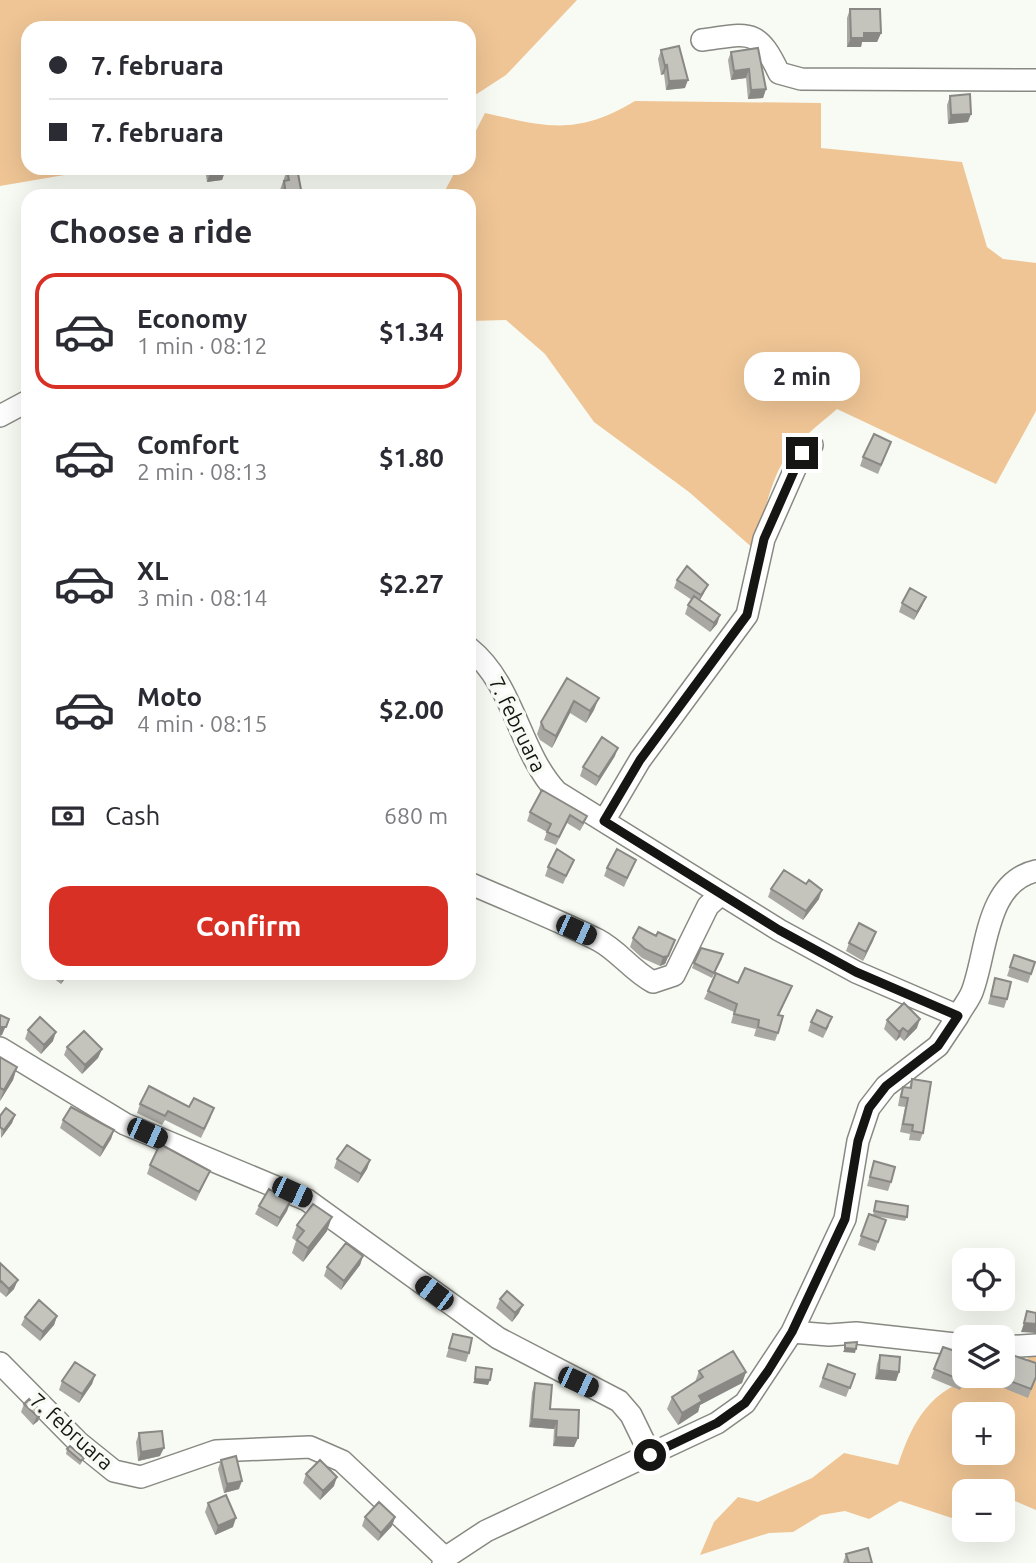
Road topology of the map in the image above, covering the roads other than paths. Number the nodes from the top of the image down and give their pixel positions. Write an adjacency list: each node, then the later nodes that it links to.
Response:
1 (702, 40): 2 (street)
2 (1036, 80)
3 (21, 405): 4 (street)
4 (0, 416)
5 (812, 445): 7 (street)
6 (476, 655): 7 (street, 7. februara)
7 (604, 821): 10 (street, 7. februara)
8 (1036, 871): 11 (street)
9 (476, 886): 10 (street)
10 (720, 895): 11 (street, 7. februara)
11 (958, 1016): 13 (street, 7. februara)
12 (0, 1048): 18 (street)
13 (792, 1332): 14 (street); 18 (street, 7. februara)
14 (952, 1344)
15 (1036, 1345): 16 (street)
16 (1015, 1346)
17 (0, 1363): 19 (street, 7. februara)
18 (650, 1455): 19 (street, 7. februara)
19 (444, 1561)

